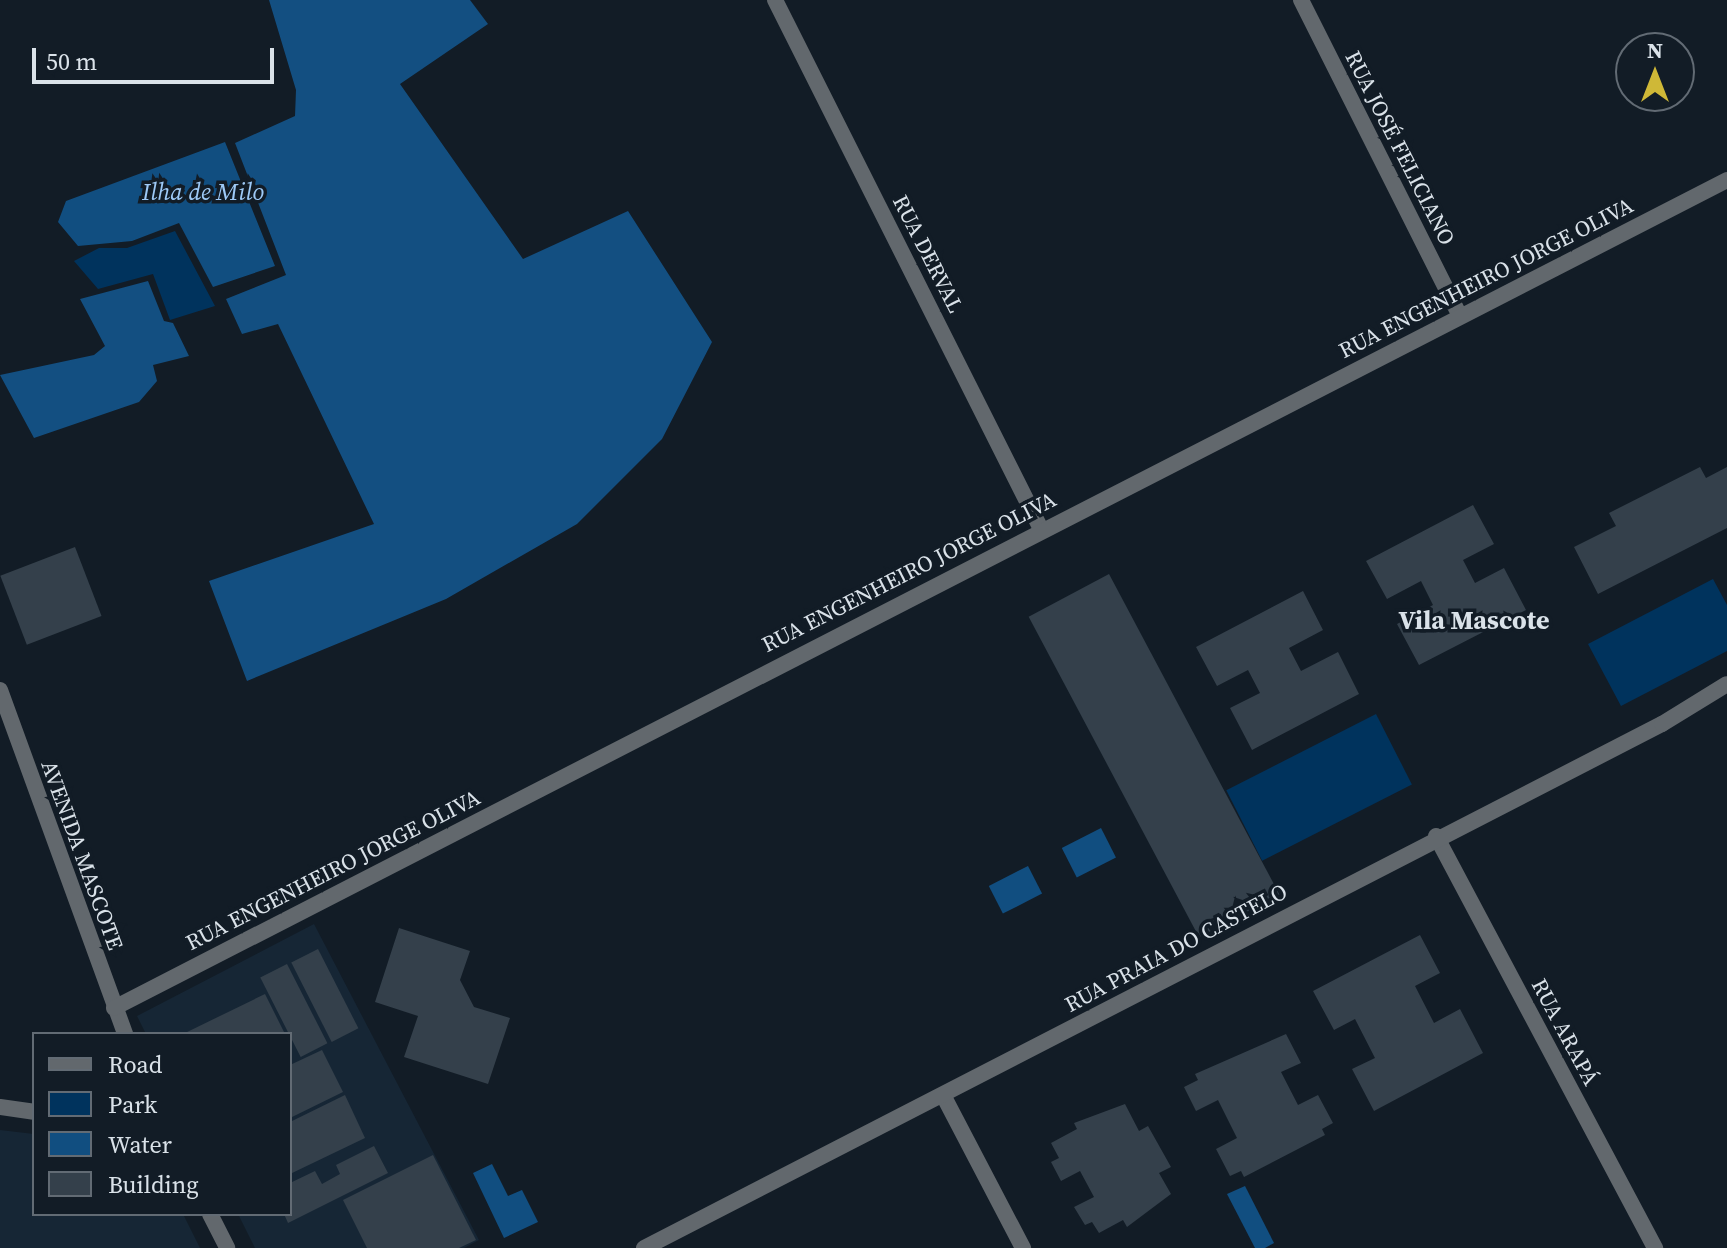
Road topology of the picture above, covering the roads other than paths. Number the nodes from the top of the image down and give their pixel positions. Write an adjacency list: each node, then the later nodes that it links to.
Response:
1 (775, 0): 5 (street, RUA DERVAL)
2 (1301, 0): 4 (street, RUA JOSÉ FELICIANO)
3 (1727, 180): 4 (street, RUA ENGENHEIRO JORGE OLIVA)
4 (1460, 316): 5 (street, RUA ENGENHEIRO JORGE OLIVA)
5 (1041, 529): 9 (street, RUA ENGENHEIRO JORGE OLIVA)
6 (1727, 684): 8 (street, RUA PRAIA DO CASTELO)
7 (0, 690): 9 (street, AVENIDA MASCOTE)
8 (1436, 836): 11 (street, RUA PRAIA DO CASTELO); 18 (street, RUA ARAPÁ)
9 (114, 1008): 10 (street, AVENIDA MASCOTE)
10 (124, 1032)
11 (943, 1095): 16 (street, RUA PRAIA DO CASTELO); 17 (street)
12 (0, 1107): 13 (street)
13 (32, 1112)
14 (211, 1216): 15 (street)
15 (227, 1248)
16 (644, 1248)
17 (1023, 1248)
18 (1655, 1248)

